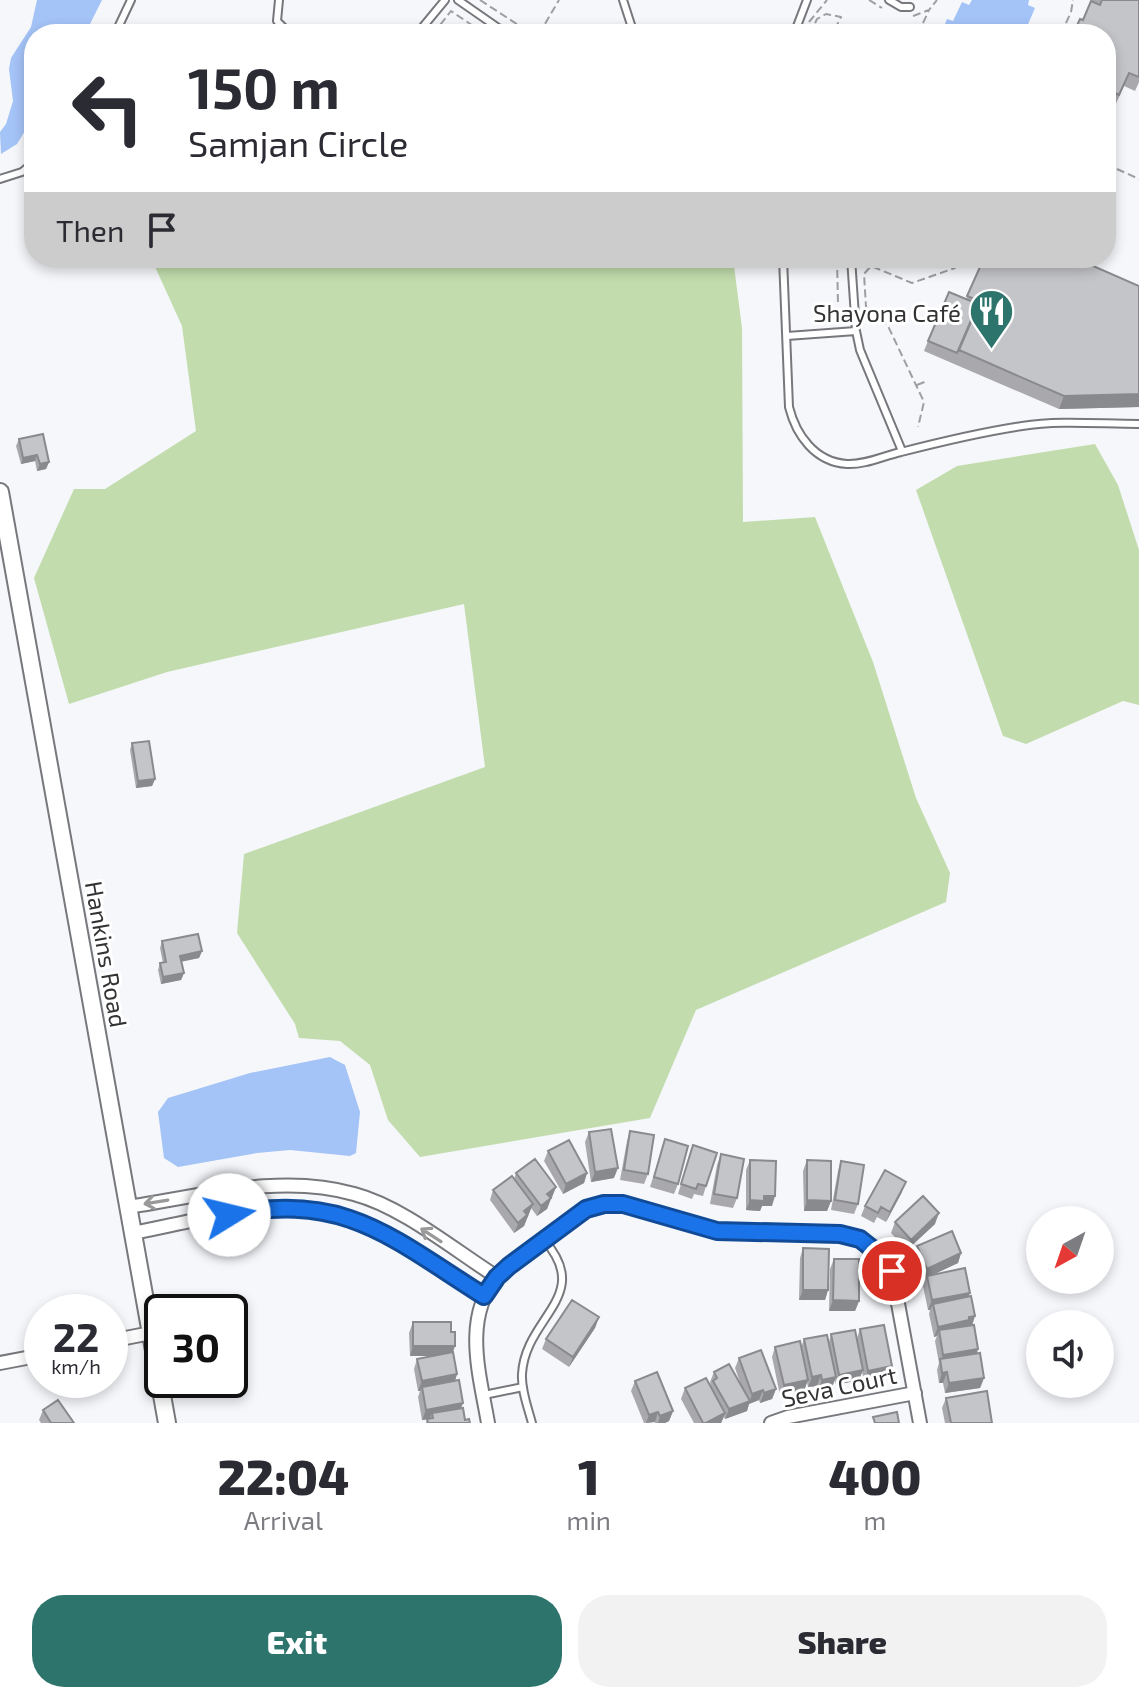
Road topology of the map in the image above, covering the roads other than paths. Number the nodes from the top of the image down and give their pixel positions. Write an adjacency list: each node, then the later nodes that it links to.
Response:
1 (131, 0): 9 (lane)
2 (279, 0): 10 (lane)
3 (445, 0): 11 (lane)
4 (458, 0): 12 (lane)
5 (623, 0): 13 (lane)
6 (807, 0): 14 (lane)
7 (889, 0): 8 (lane)
8 (910, 7)
9 (120, 24)
10 (280, 24)
11 (425, 24)
12 (493, 24)
13 (631, 24)
14 (798, 24)
15 (24, 170): 16 (lane)
16 (0, 179)
17 (784, 268): 20 (lane)
18 (852, 268): 19 (lane)
19 (856, 331): 20 (lane); 22 (lane)
20 (787, 336): 22 (lane)
21 (1139, 424): 22 (lane)
22 (902, 451)
23 (0, 492): 25 (main road, Hankins Road)
24 (224, 1192): 25 (street, one-way to 25); 26 (street); 29 (street, one-way to 24)
25 (128, 1207): 27 (main road, Hankins Road)
26 (229, 1215): 27 (street); 31 (street)
27 (133, 1233): 30 (main road, Hankins Road)
28 (544, 1240): 29 (street); 34 (lane); 35 (street)
29 (497, 1277): 31 (street)
30 (144, 1294)
31 (484, 1296): 36 (street)
32 (24, 1358): 33 (street)
33 (0, 1363)
34 (523, 1387): 36 (lane); 40 (lane)
35 (915, 1393): 41 (street, Seva Court); 42 (street)
36 (484, 1395): 39 (street)
37 (163, 1398): 38 (main road, Hankins Road)
38 (167, 1423)
39 (488, 1423)
40 (532, 1423)
41 (771, 1423)
42 (920, 1423)

